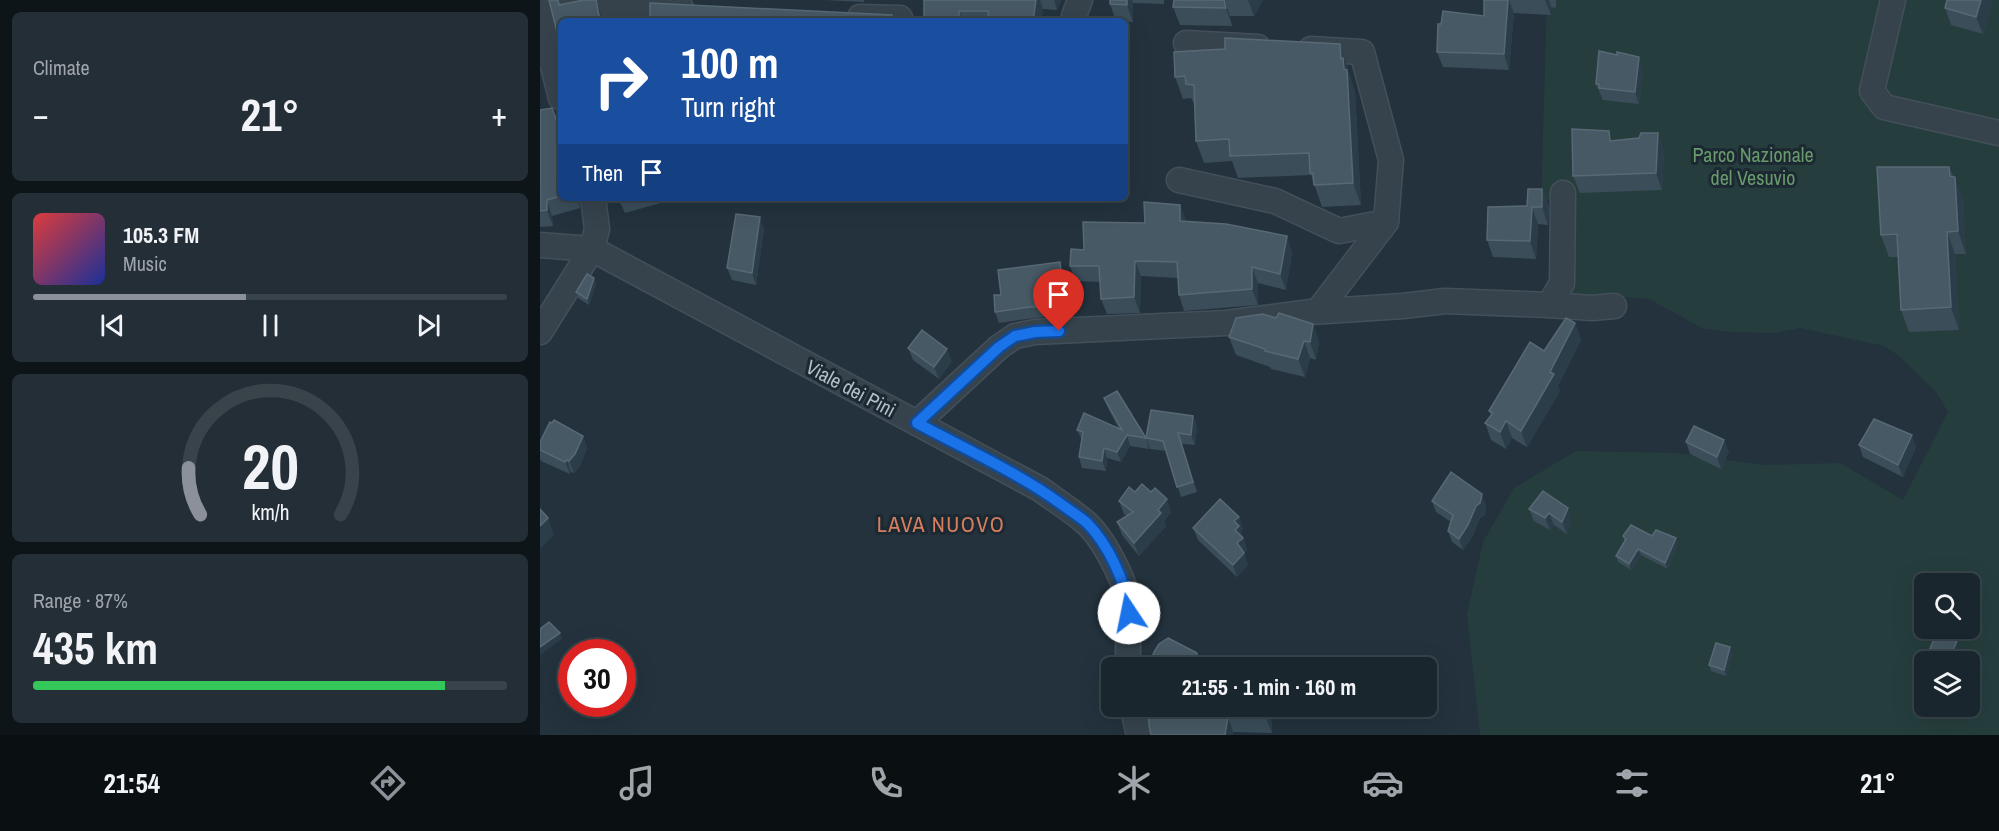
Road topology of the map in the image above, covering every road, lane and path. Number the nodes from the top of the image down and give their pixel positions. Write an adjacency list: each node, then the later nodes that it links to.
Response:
1 (540, 0): 3 (street)
2 (1893, 0): 9 (street)
3 (704, 9)
4 (540, 15): 8 (street)
5 (833, 16): 6 (street)
6 (900, 18)
7 (1186, 44): 13 (street)
8 (558, 86)
9 (1999, 133)
10 (1179, 180): 13 (street)
11 (1563, 193): 16 (street)
12 (592, 201): 15 (street)
13 (1386, 222): 18 (street)
14 (540, 245): 15 (street)
15 (592, 249): 19 (street); 20 (street, Viale dei Pini)
16 (1549, 305): 17 (street); 18 (street)
17 (1614, 306)
18 (1318, 311): 20 (street)
19 (540, 332)
20 (917, 423): 21 (street, Viale dei Pini)
21 (1129, 657)
22 (1135, 717): 23 (street)
23 (1139, 735)

